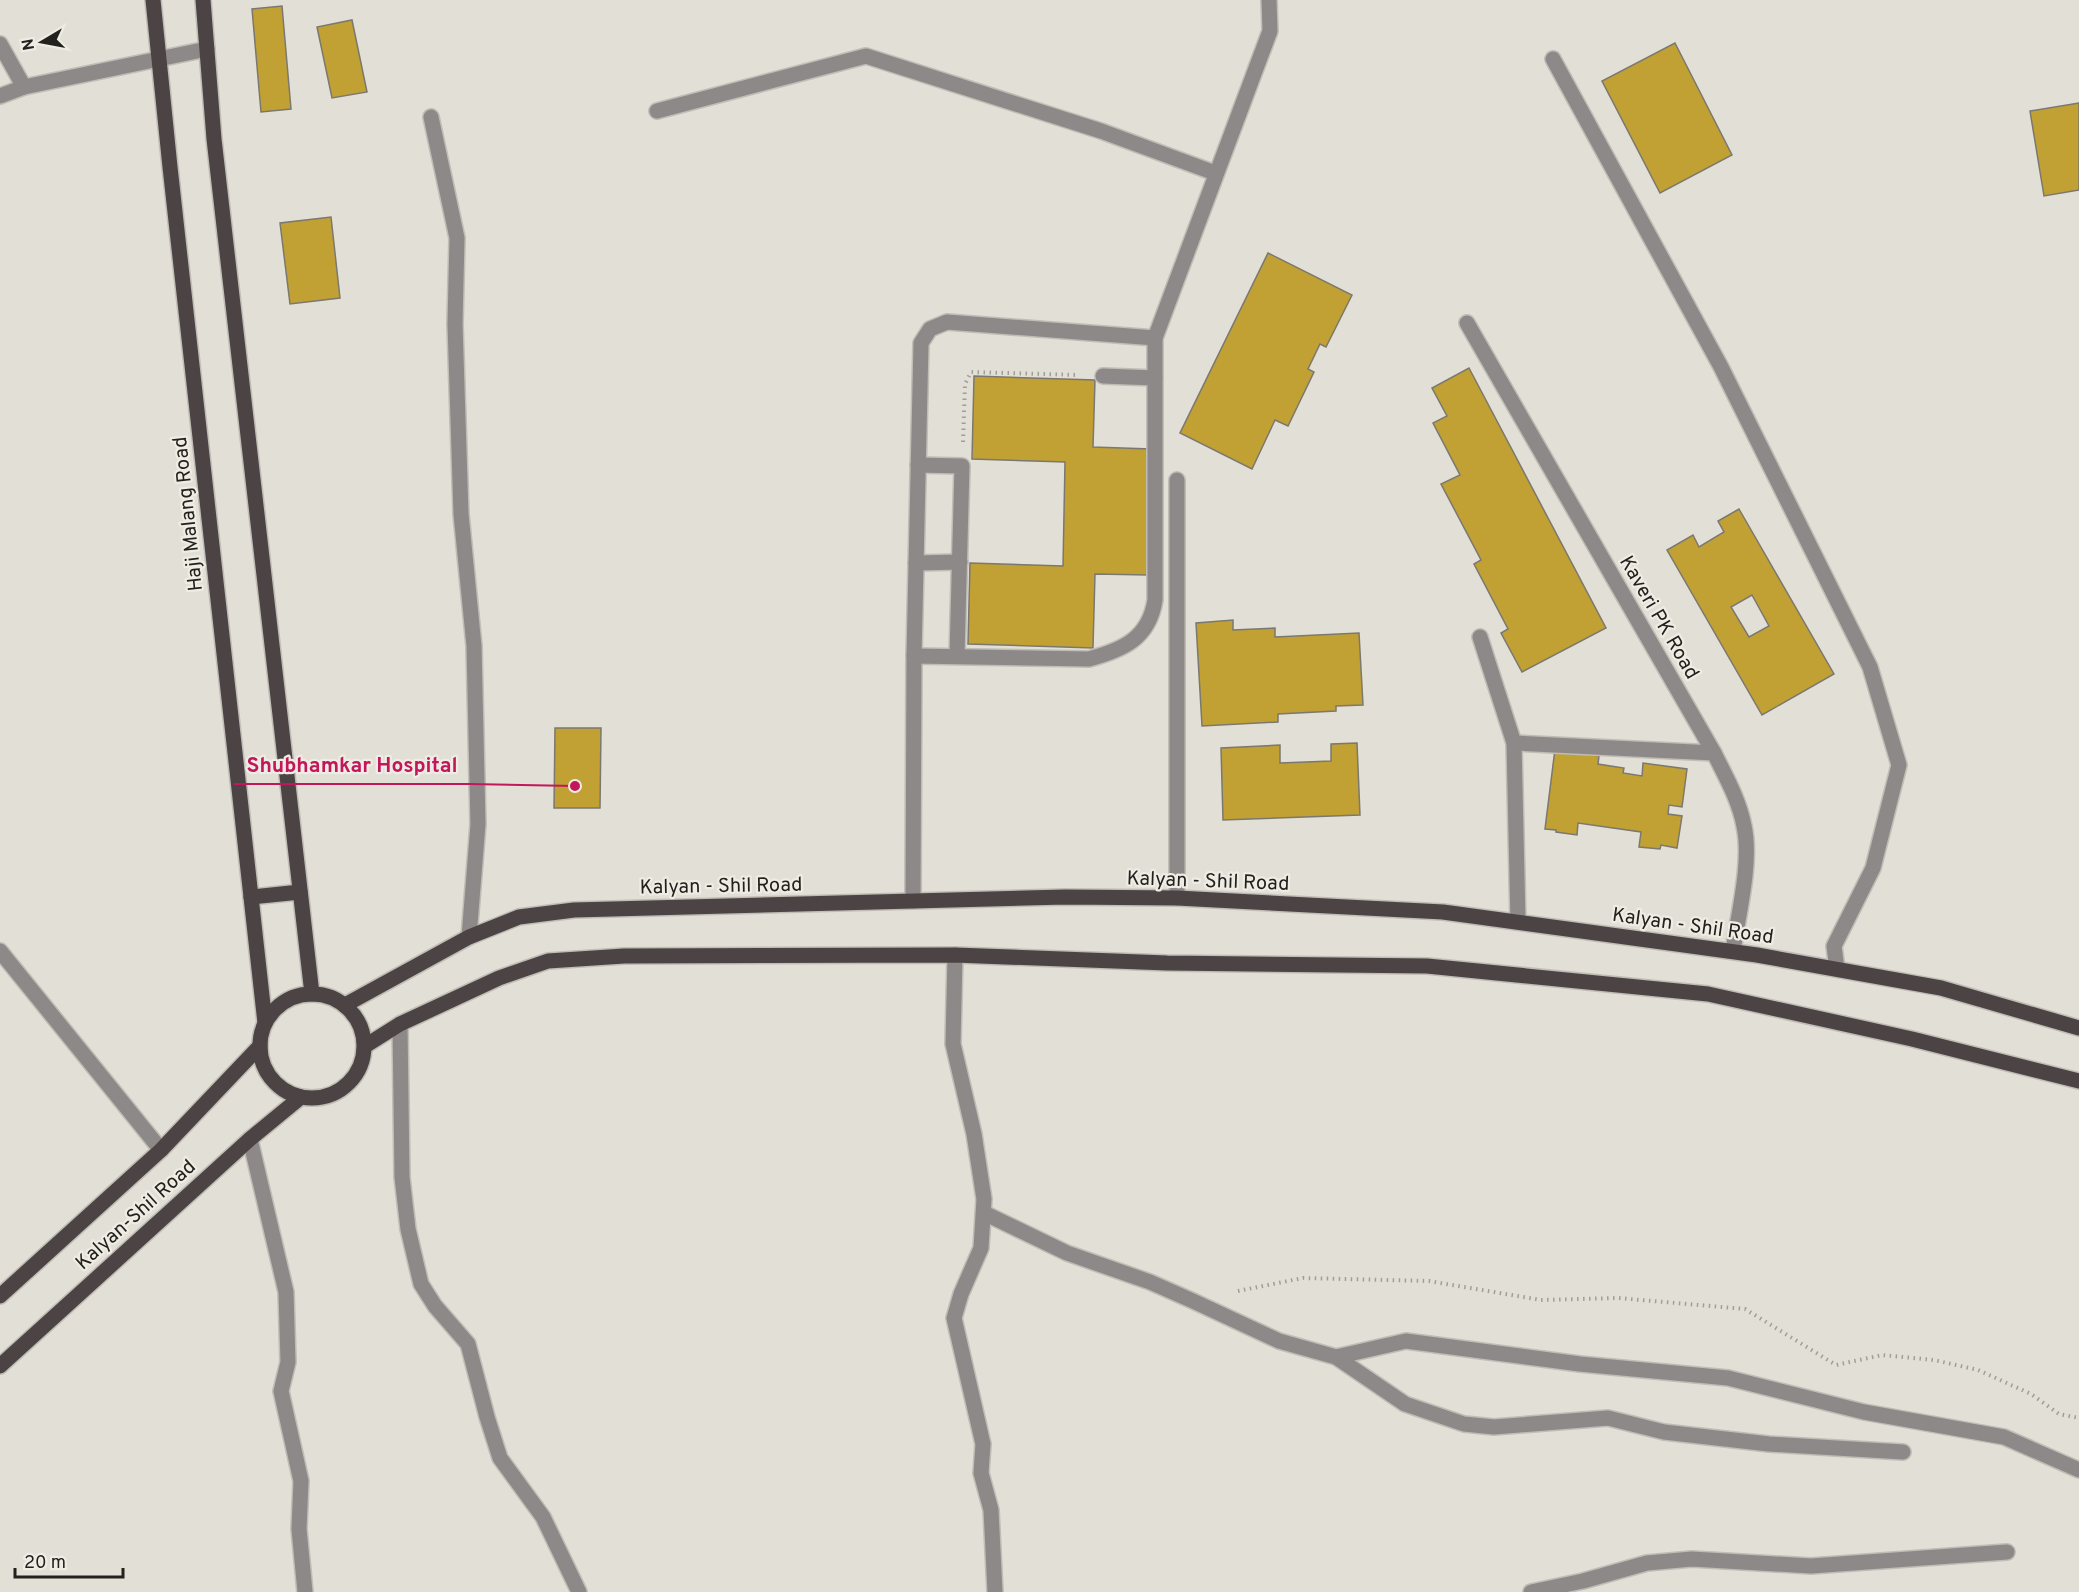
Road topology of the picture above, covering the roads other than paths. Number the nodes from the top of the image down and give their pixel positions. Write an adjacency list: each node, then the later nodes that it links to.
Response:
1 (153, 0): 6 (main road, Haji Malang Road)
2 (203, 0): 5 (main road)
3 (1269, 0): 12 (street)
4 (0, 44): 8 (street)
5 (207, 49): 6 (street); 26 (main road)
6 (160, 58): 8 (street); 27 (main road, Haji Malang Road)
7 (1553, 59): 35 (street)
8 (24, 87): 9 (street)
9 (0, 96)
10 (657, 111): 12 (street)
11 (431, 117): 31 (street)
12 (1215, 173): 14 (street)
13 (1467, 323): 25 (street, Kaveri PK Road)
14 (1155, 338): 16 (street); 17 (street)
15 (1103, 376): 16 (street)
16 (1155, 378): 23 (street)
17 (918, 465): 19 (street); 20 (street)
18 (1177, 480): 28 (street)
19 (960, 562): 20 (street); 23 (street)
20 (916, 563): 22 (street)
21 (1480, 636): 24 (street)
22 (914, 656): 23 (street); 29 (street)
23 (957, 656)
24 (1514, 743): 25 (street); 30 (street)
25 (1714, 753): 33 (street, Kaveri PK Road)
26 (300, 892): 27 (main road); 36 (main road)
27 (251, 897): 38 (main road, Haji Malang Road)
28 (1176, 898): 29 (main road, Kalyan - Shil Road); 30 (main road, Kalyan - Shil Road)
29 (913, 901): 31 (main road, Kalyan - Shil Road)
30 (1518, 921): 33 (main road, Kalyan - Shil Road)
31 (469, 937): 37 (main road, Kalyan - Shil Road)
32 (0, 951): 46 (street)
33 (1733, 951): 35 (main road, Kalyan - Shil Road)
34 (955, 955): 39 (main road); 43 (main road); 47 (street)
35 (1837, 969): 40 (main road, Kalyan - Shil Road)
36 (312, 994): 37 (main road); 38 (main road)
37 (345, 1005): 42 (main road)
38 (265, 1023): 41 (main road)
39 (399, 1024): 42 (main road); 55 (street)
40 (2079, 1028)
41 (260, 1046): 44 (main road); 46 (main road, Kalyan-Shil Road)
42 (365, 1046): 44 (main road)
43 (2079, 1081)
44 (301, 1097): 45 (main road, Kalyan-Shil Road)
45 (250, 1139): 50 (main road, Kalyan-Shil Road); 54 (street)
46 (161, 1150): 48 (main road, Kalyan-Shil Road)
47 (984, 1214): 49 (street); 56 (street)
48 (0, 1296)
49 (1335, 1357): 51 (street); 52 (street)
50 (0, 1366)
51 (1903, 1452)
52 (2079, 1470)
53 (2007, 1552): 57 (street)
54 (305, 1592)
55 (579, 1592)
56 (994, 1592)
57 (1531, 1592)

